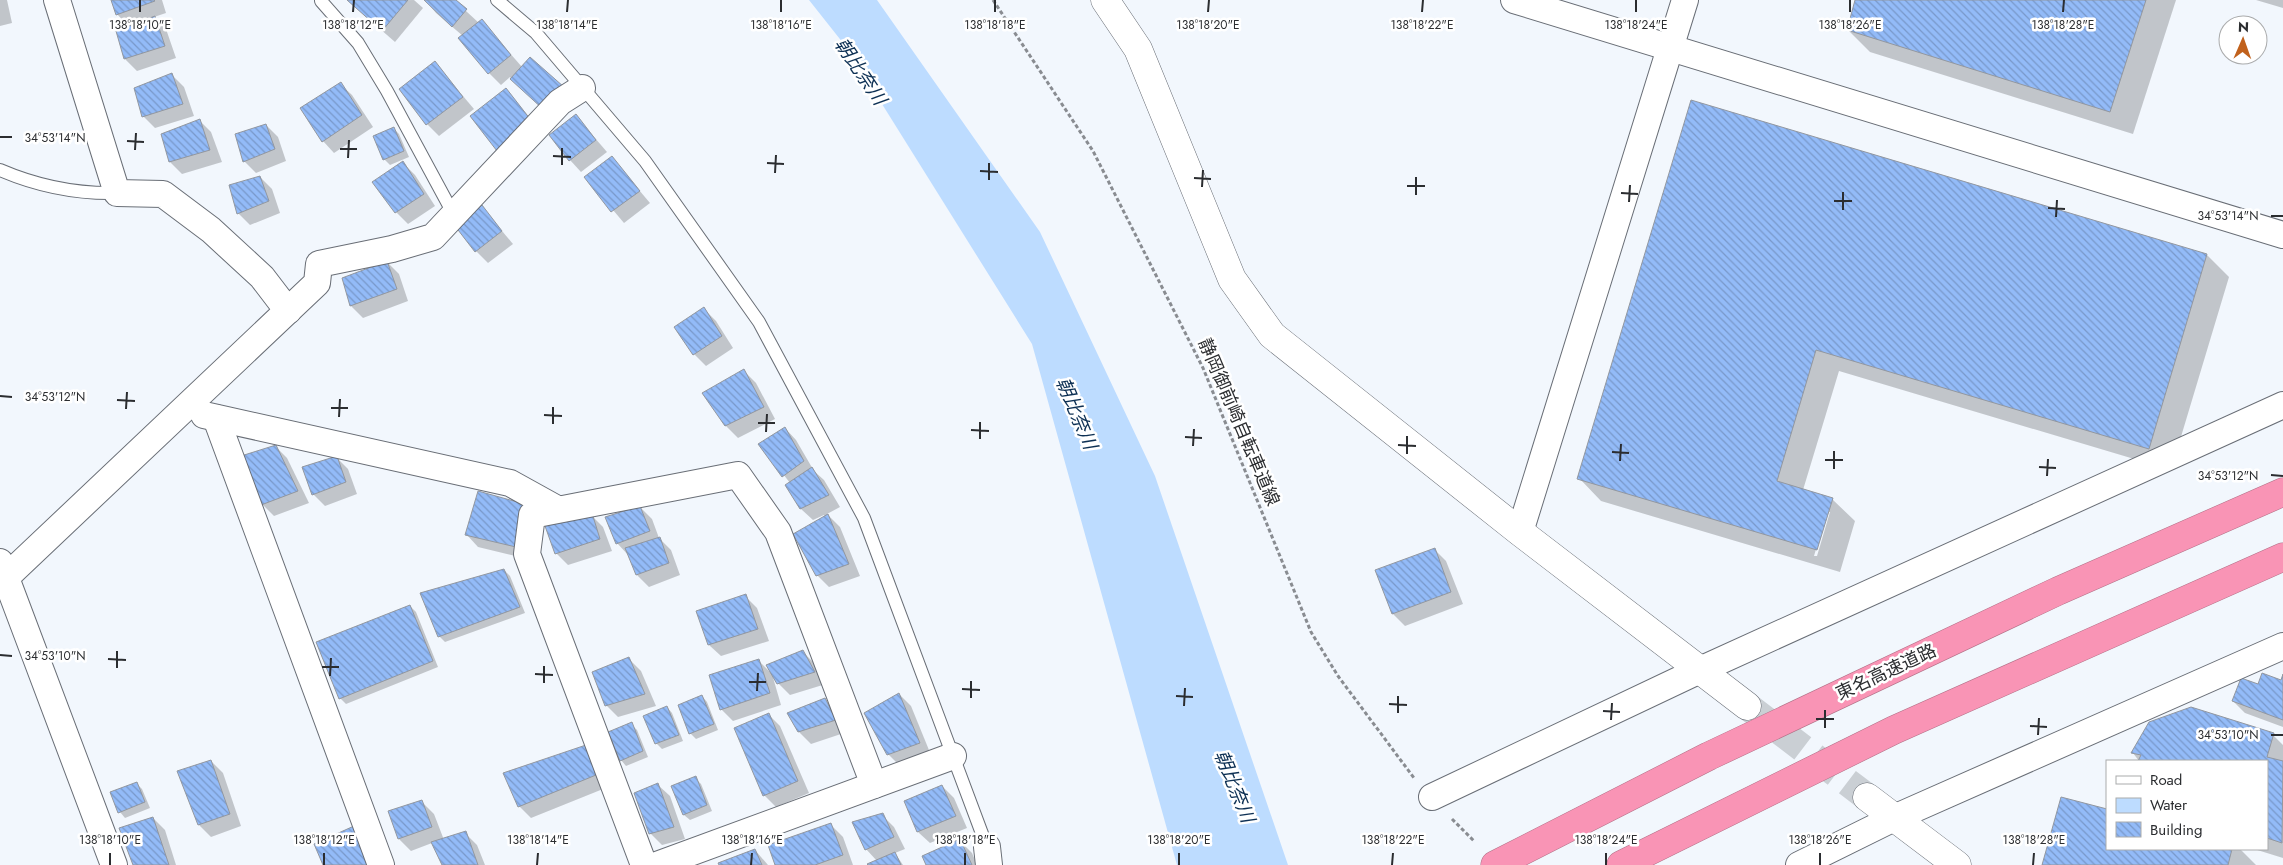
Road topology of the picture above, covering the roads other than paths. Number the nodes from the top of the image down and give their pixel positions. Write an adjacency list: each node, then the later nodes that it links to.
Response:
1 (57, 0): 10 (street)
2 (322, 0): 11 (lane)
3 (497, 0): 8 (lane)
4 (1105, 0): 19 (street)
5 (1514, 0): 7 (street)
6 (1685, 0): 7 (street)
7 (1670, 48): 12 (street); 19 (street)
8 (582, 88): 11 (street); 25 (lane)
9 (0, 170): 10 (lane)
10 (117, 193): 13 (street)
11 (454, 215): 13 (street)
12 (2283, 235)
13 (288, 311): 15 (street)
14 (2283, 405): 23 (street)
15 (183, 411): 16 (street); 21 (street)
16 (216, 418): 18 (street); 32 (street)
17 (2283, 492): 35 (highway, 東名高速道路)
18 (557, 509): 26 (street); 33 (street)
19 (1520, 532): 23 (street)
20 (2283, 558): 36 (highway)
21 (2, 574): 31 (street)
22 (2283, 646): 29 (street)
23 (1700, 670): 24 (street); 28 (street)
24 (1747, 706)
25 (952, 756): 26 (street); 30 (lane)
26 (874, 785): 34 (street)
27 (1867, 797): 29 (street)
28 (1432, 798)
29 (1894, 818): 37 (street); 38 (street)
30 (988, 856)
31 (114, 865)
32 (381, 865)
33 (644, 865)
34 (657, 865)
35 (1495, 865)
36 (1621, 865)
37 (1799, 865)
38 (1957, 865)

